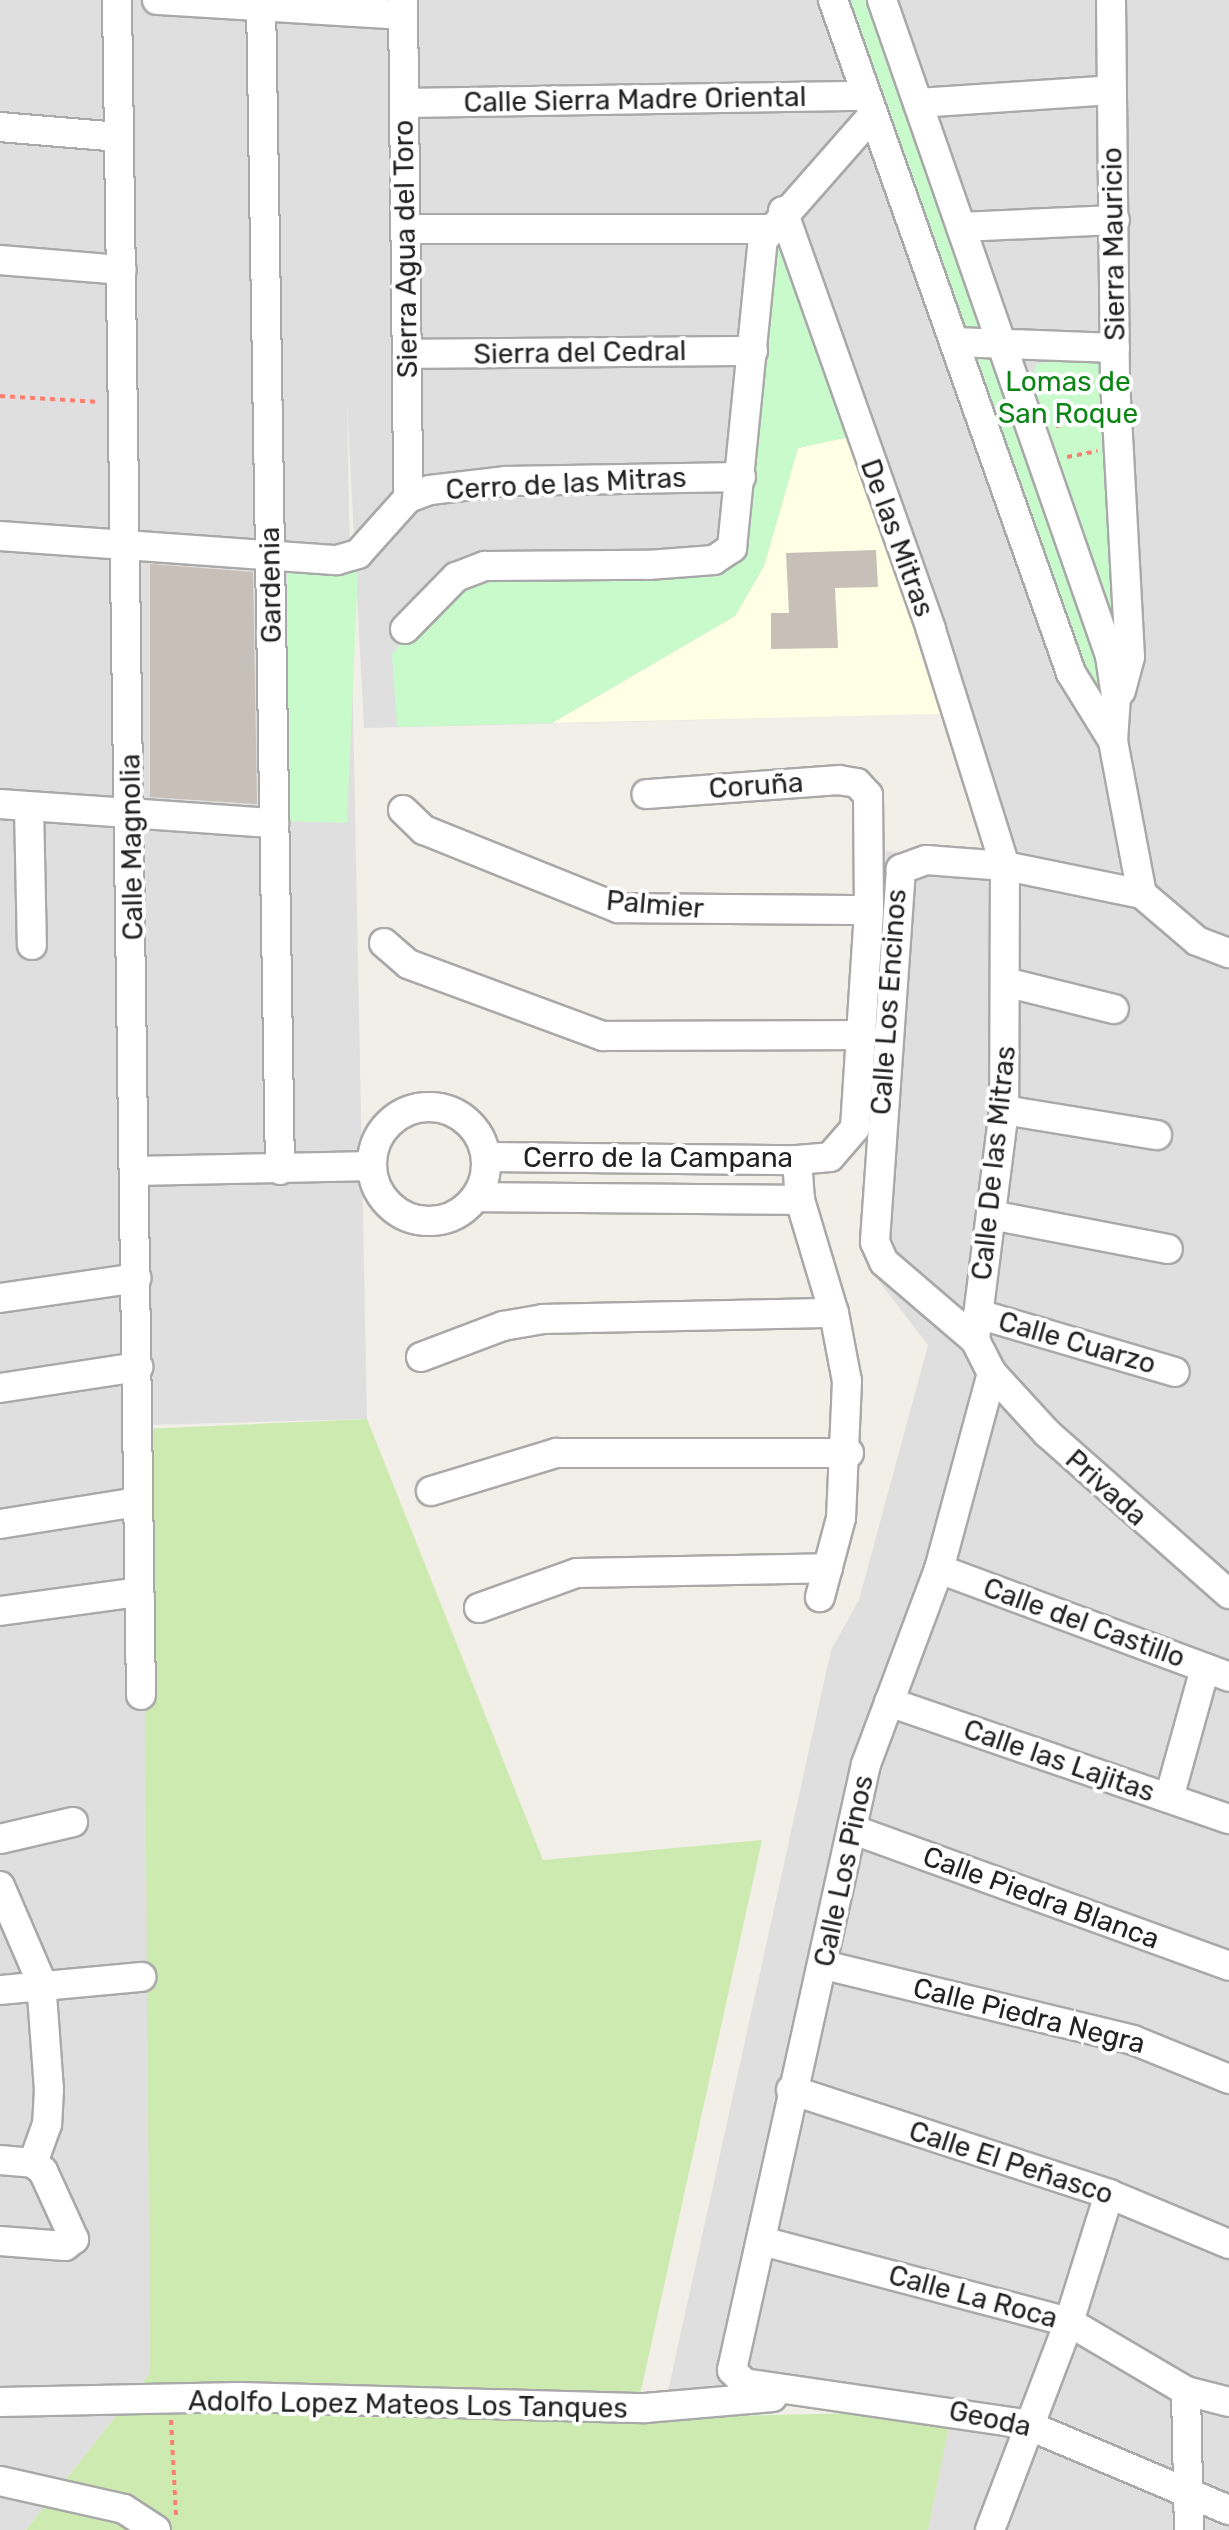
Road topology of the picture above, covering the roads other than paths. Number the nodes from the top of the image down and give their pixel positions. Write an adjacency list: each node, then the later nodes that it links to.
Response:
1 (117, 0): 13 (street, Calle Magnolia)
2 (157, 0): 6 (street)
3 (833, 0): 11 (street)
4 (882, 0): 10 (street)
5 (1111, 0): 8 (street, Sierra Mauricio)
6 (261, 3): 7 (street); 29 (street, Gardenia)
7 (403, 8): 9 (street, Sierra Agua del Toro)
8 (1112, 90): 10 (street); 15 (street, Sierra Mauricio)
9 (404, 103): 11 (street, Calle Sierra Madre Oriental); 17 (street, Sierra Agua del Toro)
10 (918, 103): 16 (street)
11 (868, 106): 14 (street); 20 (street)
12 (0, 127): 13 (street)
13 (119, 136): 19 (street, Calle Magnolia)
14 (776, 220): 17 (street); 23 (street); 38 (street, De las Mitras)
15 (1114, 220): 16 (street); 22 (street, Sierra Mauricio)
16 (961, 226): 21 (street)
17 (406, 229): 24 (street, Sierra Agua del Toro)
18 (0, 260): 19 (street)
19 (122, 270): 28 (street, Calle Magnolia)
20 (954, 342): 21 (street); 31 (street)
21 (1006, 347): 22 (street); 31 (street)
22 (1115, 348): 31 (street, Sierra Mauricio)
23 (754, 351): 24 (street, Sierra del Cedral); 25 (street)
24 (408, 354): 26 (street, Sierra Agua del Toro)
25 (740, 477): 26 (street, Cerro de las Mitras); 30 (street)
26 (408, 498): 29 (street, Cerro de las Mitras)
27 (0, 536): 28 (street, Cerro de las Mitras)
28 (127, 544): 29 (street, Cerro de las Mitras); 36 (street, Calle Magnolia)
29 (271, 555): 37 (street, Gardenia)
30 (405, 629)
31 (1105, 703): 39 (street)
32 (647, 794): 40 (street, Coruña)
33 (0, 804): 34 (street)
34 (28, 806): 36 (street); 42 (street)
35 (403, 810): 40 (street, Palmier)
36 (132, 815): 37 (street); 53 (street, Calle Magnolia)
37 (274, 823): 52 (street, Gardenia)
38 (1005, 866): 39 (street, Calle Los Encinos); 44 (street, Calle De las Mitras); 61 (street, Calle Los Encinos)
39 (1142, 894): 43 (street)
40 (869, 910): 46 (street)
41 (384, 942): 46 (street)
42 (32, 945)
43 (1229, 953)
44 (1008, 983): 45 (street); 47 (street, Calle De las Mitras)
45 (1114, 1009)
46 (863, 1035): 50 (street, Cerro de la Campana)
47 (1004, 1110): 48 (street); 56 (street, Calle De las Mitras)
48 (1157, 1135)
49 (487, 1158): 50 (street, Cerro de la Campana); 51 (street); 54 (street)
50 (797, 1160): 55 (street)
51 (372, 1166): 52 (street); 54 (street)
52 (280, 1170): 53 (street)
53 (136, 1171): 58 (street, Calle Magnolia)
54 (476, 1197): 55 (street)
55 (800, 1200): 60 (street)
56 (991, 1214): 57 (street); 61 (street, Calle De las Mitras)
57 (1168, 1249)
58 (137, 1278): 59 (street); 63 (street, Calle Magnolia)
59 (0, 1298)
60 (834, 1313): 62 (street); 67 (street)
61 (977, 1327): 64 (street, Calle Cuarzo); 65 (street, Privada)
62 (421, 1357)
63 (138, 1367): 66 (street); 69 (street, Calle Magnolia)
64 (1175, 1372)
65 (992, 1373): 72 (street, Calle Los Pinos); 73 (street, Privada)
66 (0, 1388)
67 (848, 1453): 68 (street); 71 (street)
68 (431, 1491)
69 (137, 1502): 70 (street); 74 (street, Calle Magnolia)
70 (0, 1524)
71 (828, 1568): 75 (street); 76 (street)
72 (940, 1569): 78 (street, Calle del Castillo); 80 (street, Calle Los Pinos)
73 (1224, 1585)
74 (139, 1592): 77 (street); 79 (street, Calle Magnolia)
75 (820, 1597)
76 (480, 1608)
77 (0, 1612)
78 (1217, 1673): 81 (street)
79 (141, 1695)
80 (889, 1702): 81 (street, Calle las Lajitas); 84 (street, Calle Los Pinos)
81 (1169, 1798): 82 (street, Calle las Lajitas)
82 (1229, 1819)
83 (73, 1822): 85 (street)
84 (854, 1830): 87 (street, Calle Los Pinos); 88 (street, Calle Piedra Blanca)
85 (0, 1839)
86 (0, 1886): 90 (street)
87 (824, 1966): 92 (street, Calle Piedra Negra); 93 (street, Calle Los Pinos)
88 (1229, 1966)
89 (141, 1976): 90 (street)
90 (41, 1981): 91 (street); 95 (street)
91 (0, 1990)
92 (1229, 2079)
93 (790, 2090): 96 (street, Calle El Peñasco); 97 (street, Calle Los Pinos)
94 (0, 2160): 95 (street)
95 (33, 2163): 98 (street)
96 (1109, 2194): 99 (street, Calle El Peñasco); 100 (street)
97 (762, 2241): 100 (street, Calle La Roca); 101 (street, Calle Los Pinos)
98 (0, 2242)
99 (1229, 2244)
100 (1069, 2322): 102 (street, Calle La Roca); 106 (street)
101 (736, 2379): 103 (street, Geoda)
102 (1186, 2391): 105 (street, Calle La Roca); 108 (street)
103 (814, 2392): 104 (street, Adolfo Lopez Mateos Los Tanques); 106 (street, Geoda)
104 (0, 2402)
105 (1229, 2402)
106 (1025, 2424): 108 (street, Geoda); 111 (street)
107 (0, 2482): 110 (street)
108 (1187, 2492): 109 (street, Geoda); 112 (street)
109 (1229, 2510)
110 (156, 2530)
111 (990, 2530)
112 (1190, 2530)

